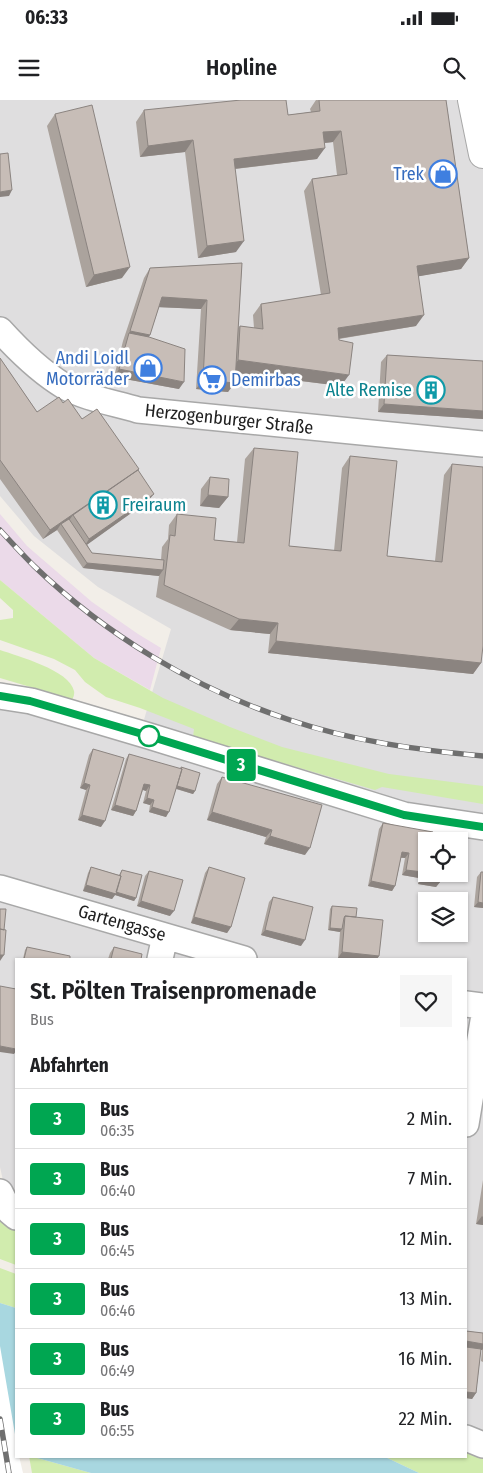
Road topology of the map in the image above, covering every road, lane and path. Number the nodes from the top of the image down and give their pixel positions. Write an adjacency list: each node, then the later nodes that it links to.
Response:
1 (472, 100): 2 (street)
2 (483, 154)
3 (0, 330): 4 (street, Herzogenburger Straße)
4 (483, 444)
5 (0, 696): 6 (street)
6 (483, 827)
7 (0, 888): 8 (street, Gartengasse)
8 (163, 947): 9 (street, Gartengasse)
9 (237, 958)
10 (467, 1004): 11 (street)
11 (483, 1006)
12 (483, 1021): 13 (street)
13 (467, 1118)
14 (0, 1192): 15 (street)
15 (15, 1216)
16 (467, 1438): 17 (street)
17 (483, 1445)

